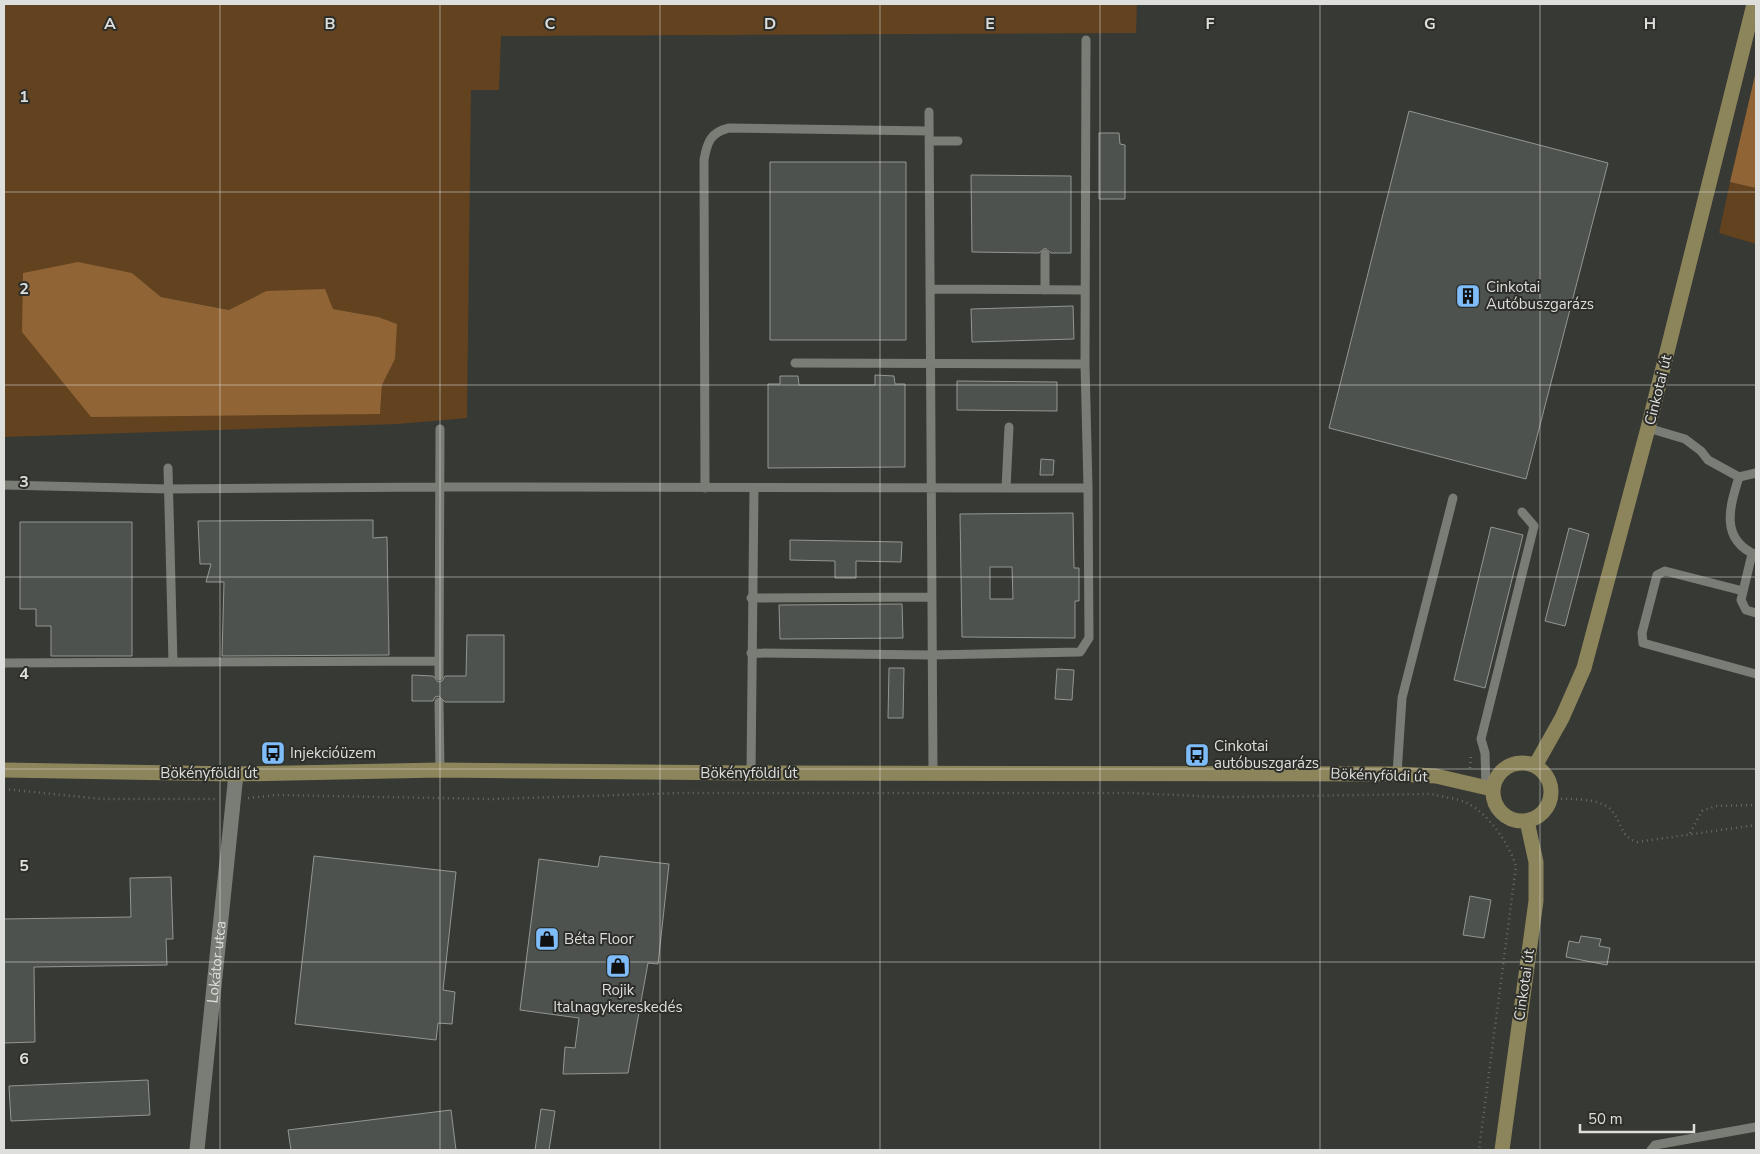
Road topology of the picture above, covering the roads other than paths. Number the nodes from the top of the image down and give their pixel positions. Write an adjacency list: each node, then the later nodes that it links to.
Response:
1 (1754, 4): 15 (street, Cinkotai út)
2 (1086, 40): 10 (lane)
3 (929, 112): 4 (lane)
4 (929, 131): 5 (lane); 22 (lane)
5 (929, 141): 6 (lane); 8 (lane)
6 (958, 141)
7 (1045, 254): 9 (lane)
8 (930, 289): 9 (lane); 12 (lane)
9 (1045, 290): 10 (lane)
10 (1085, 290): 13 (lane)
11 (795, 363): 12 (lane)
12 (930, 364): 13 (lane); 24 (lane)
13 (1085, 364): 26 (lane)
14 (1009, 427): 25 (lane)
15 (1648, 428): 19 (lane); 43 (street, Cinkotai út)
16 (440, 430): 21 (lane)
17 (168, 468): 27 (lane)
18 (1756, 473): 19 (lane)
19 (1739, 477): 30 (lane)
20 (4, 485): 27 (lane)
21 (440, 486): 22 (lane); 27 (lane); 37 (lane)
22 (705, 488): 23 (lane)
23 (754, 488): 24 (lane); 33 (lane)
24 (931, 488): 25 (lane); 32 (lane)
25 (1006, 488): 26 (lane)
26 (1088, 488): 36 (lane)
27 (168, 489): 38 (lane)
28 (1453, 498): 49 (lane)
29 (1522, 512): 50 (lane)
30 (1754, 554): 31 (lane)
31 (1743, 591): 34 (lane); 40 (lane)
32 (931, 597): 33 (lane); 36 (lane)
33 (751, 598): 35 (lane)
34 (1756, 613)
35 (751, 653): 36 (lane); 46 (lane)
36 (931, 656): 47 (lane)
37 (439, 660): 38 (lane); 41 (lane)
38 (173, 662): 39 (lane)
39 (4, 663)
40 (1756, 674)
41 (439, 676)
42 (439, 702): 45 (lane)
43 (1535, 766): 50 (street); 51 (street)
44 (4, 770): 48 (street, Bökényföldi út)
45 (440, 770): 46 (street, Bökényföldi út); 48 (street, Bökényföldi út)
46 (751, 773): 47 (street, Bökényföldi út)
47 (933, 773): 49 (street, Bökényföldi út)
48 (236, 774): 53 (street, Lokátor utca)
49 (1397, 774): 50 (street, Bökényföldi út)
50 (1489, 788): 51 (street)
51 (1527, 821): 54 (street, Cinkotai út)
52 (1756, 1127): 55 (lane)
53 (197, 1150)
54 (1502, 1150)
55 (1651, 1150)

